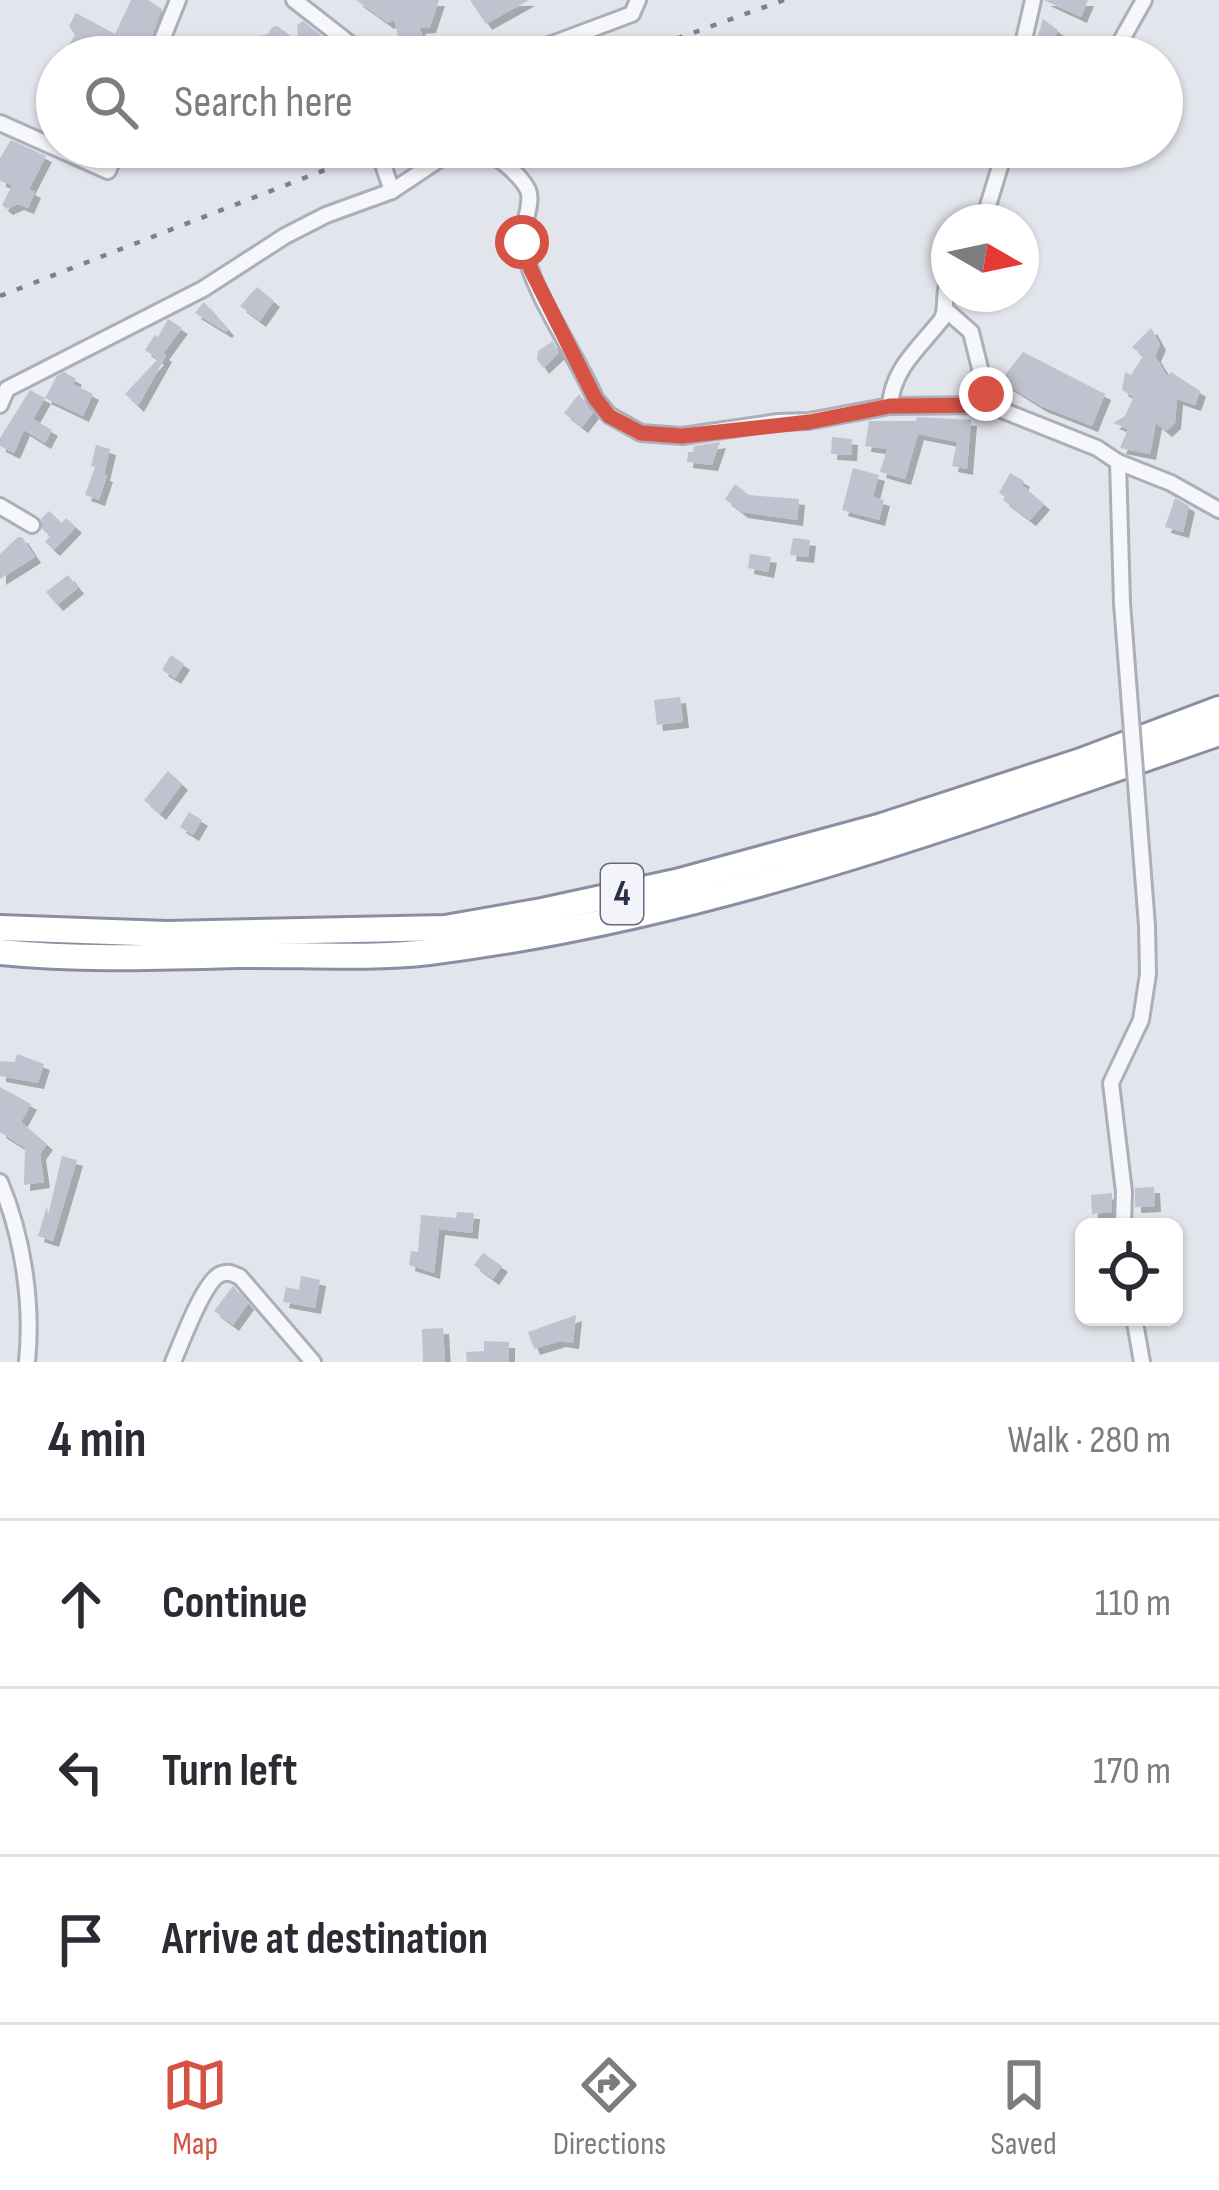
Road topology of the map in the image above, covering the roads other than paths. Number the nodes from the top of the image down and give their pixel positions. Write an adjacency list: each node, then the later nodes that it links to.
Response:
1 (178, 0): 6 (street)
2 (638, 0): 8 (street)
3 (1033, 0): 9 (street)
4 (1144, 0): 10 (street)
5 (304, 3): 7 (street)
6 (163, 36)
7 (342, 36)
8 (573, 36)
9 (1025, 36)
10 (1124, 36)
11 (0, 123): 12 (street)
12 (36, 139)
13 (384, 168): 17 (street)
14 (426, 168): 17 (street)
15 (507, 168): 24 (street)
16 (1000, 168): 18 (street)
17 (392, 191): 21 (street)
18 (989, 204)
19 (944, 312): 24 (street)
20 (948, 312): 23 (street)
21 (3, 391): 22 (street)
22 (0, 405)
23 (989, 405): 24 (street); 25 (street)
24 (890, 406)
25 (1118, 462): 27 (street); 34 (street, bridge)
26 (0, 506): 28 (street)
27 (1219, 510)
28 (32, 525)
29 (1219, 709): 31 (highway, 4)
30 (1219, 733): 32 (highway, 4)
31 (0, 928)
32 (0, 952)
33 (0, 1182): 36 (street)
34 (1124, 1218)
35 (1135, 1326): 39 (street)
36 (27, 1362)
37 (173, 1362): 38 (street)
38 (313, 1362)
39 (1142, 1362)

